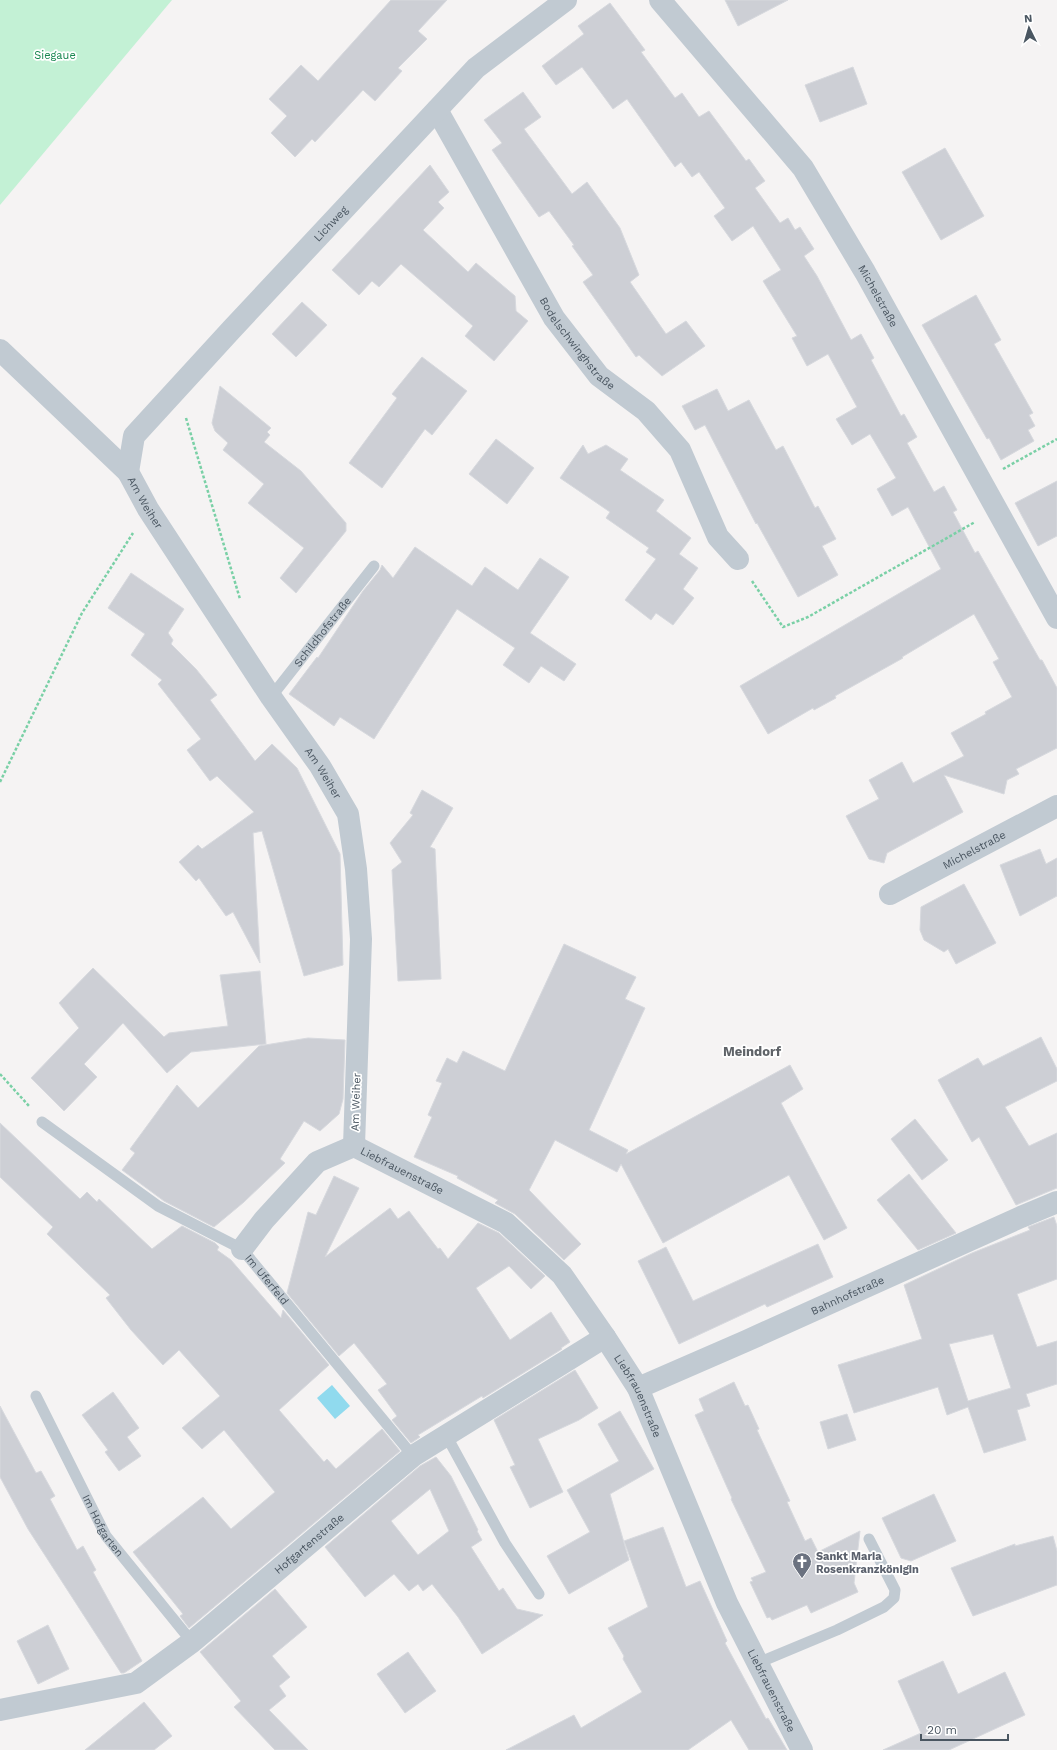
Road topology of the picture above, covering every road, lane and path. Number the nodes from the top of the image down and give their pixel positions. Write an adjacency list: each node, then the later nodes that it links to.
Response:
1 (566, 0): 3 (street, Lichweg)
2 (660, 0): 8 (street, Michelstraße)
3 (437, 110): 5 (street, Lichweg); 11 (street, Bodelschwinghstraße)
4 (0, 350): 7 (street, Am Weiher)
5 (177, 389): 7 (street, Lichweg); 13 (path)
6 (1057, 439): 8 (path)
7 (128, 472): 9 (street, Am Weiher)
8 (982, 481): 10 (street, Michelstraße)
9 (148, 509): 15 (street, Am Weiher); 16 (path)
10 (996, 510): 11 (path); 14 (street, Michelstraße)
11 (738, 559)
12 (374, 566): 15 (lane, Schildhofstraße)
13 (242, 603)
14 (1057, 618)
15 (271, 697): 21 (street, Am Weiher)
16 (0, 782)
17 (1057, 806): 18 (street, Michelstraße)
18 (890, 894)
19 (0, 1074): 20 (path)
20 (42, 1122): 23 (lane, Im Uferfeld)
21 (354, 1146): 23 (street, Am Weiher); 24 (street, Liebfrauenstraße)
22 (1057, 1202): 25 (street, Bahnhofstraße)
23 (242, 1249): 28 (lane, Im Uferfeld)
24 (605, 1337): 25 (street, Liebfrauenstraße); 27 (street, Hofgartenstraße)
25 (638, 1388): 32 (street, Liebfrauenstraße)
26 (36, 1396): 31 (lane, Im Hofgarten)
27 (446, 1435): 28 (street, Hofgartenstraße); 30 (lane)
28 (413, 1456): 31 (street, Hofgartenstraße)
29 (869, 1539): 32 (lane)
30 (539, 1594)
31 (192, 1642): 33 (street, Hofgartenstraße)
32 (758, 1664): 34 (street, Liebfrauenstraße)
33 (0, 1710)
34 (802, 1750)

